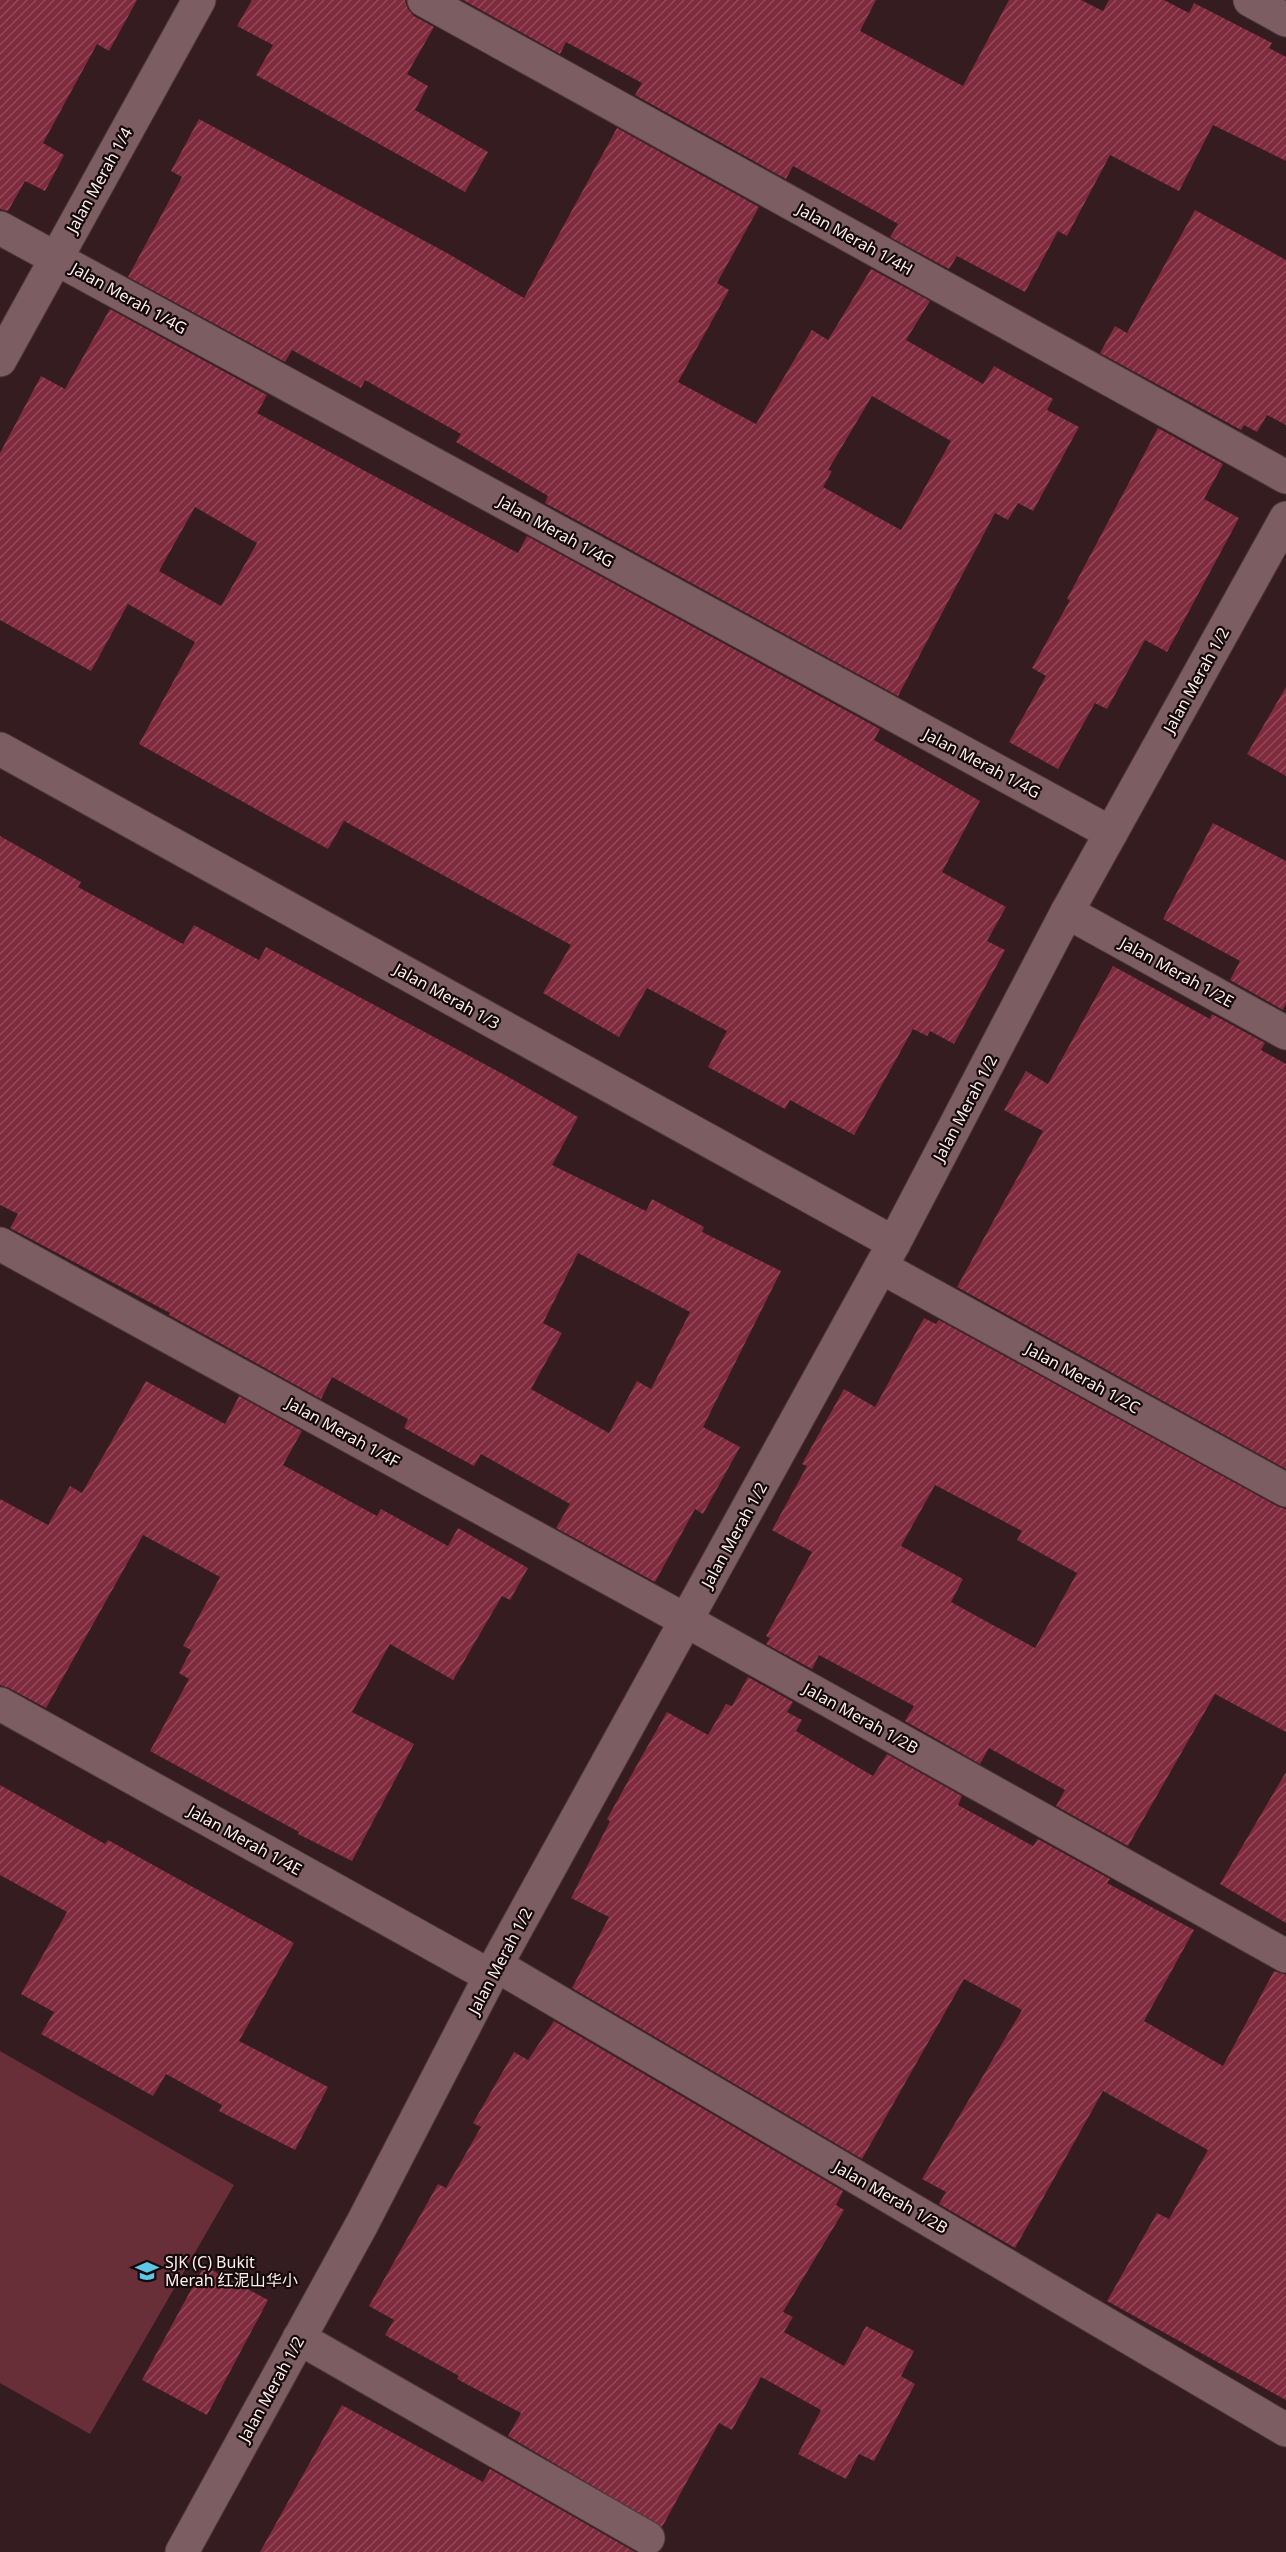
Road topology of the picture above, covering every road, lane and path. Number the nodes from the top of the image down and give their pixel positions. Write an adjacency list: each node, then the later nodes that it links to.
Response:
1 (199, 0): 6 (street, Jalan Merah 1/4)
2 (424, 0): 8 (street, Jalan Merah 1/4H)
3 (1250, 0): 4 (street)
4 (1286, 20)
5 (0, 228): 6 (street, Jalan Merah 1/4G)
6 (56, 258): 7 (street, Jalan Merah 1/4); 11 (street, Jalan Merah 1/4G)
7 (0, 360)
8 (1286, 477)
9 (1285, 523): 11 (street, Jalan Merah 1/2)
10 (0, 749): 15 (street, Jalan Merah 1/3)
11 (1111, 833): 12 (street, Jalan Merah 1/2)
12 (1068, 912): 13 (street, Jalan Merah 1/2E); 15 (street, Jalan Merah 1/2)
13 (1286, 1033)
14 (0, 1244): 17 (street, Jalan Merah 1/4F)
15 (887, 1255): 16 (street, Jalan Merah 1/2C); 17 (street, Jalan Merah 1/2)
16 (1286, 1490)
17 (687, 1621): 19 (street, Jalan Merah 1/2B); 20 (street, Jalan Merah 1/2)
18 (0, 1704): 20 (street, Jalan Merah 1/4E)
19 (1286, 1956)
20 (493, 1971): 21 (street, Jalan Merah 1/2); 22 (street, Jalan Merah 1/2B)
21 (299, 2338): 23 (street); 24 (street, Jalan Merah 1/2)
22 (1286, 2430)
23 (648, 2538)
24 (182, 2552)

